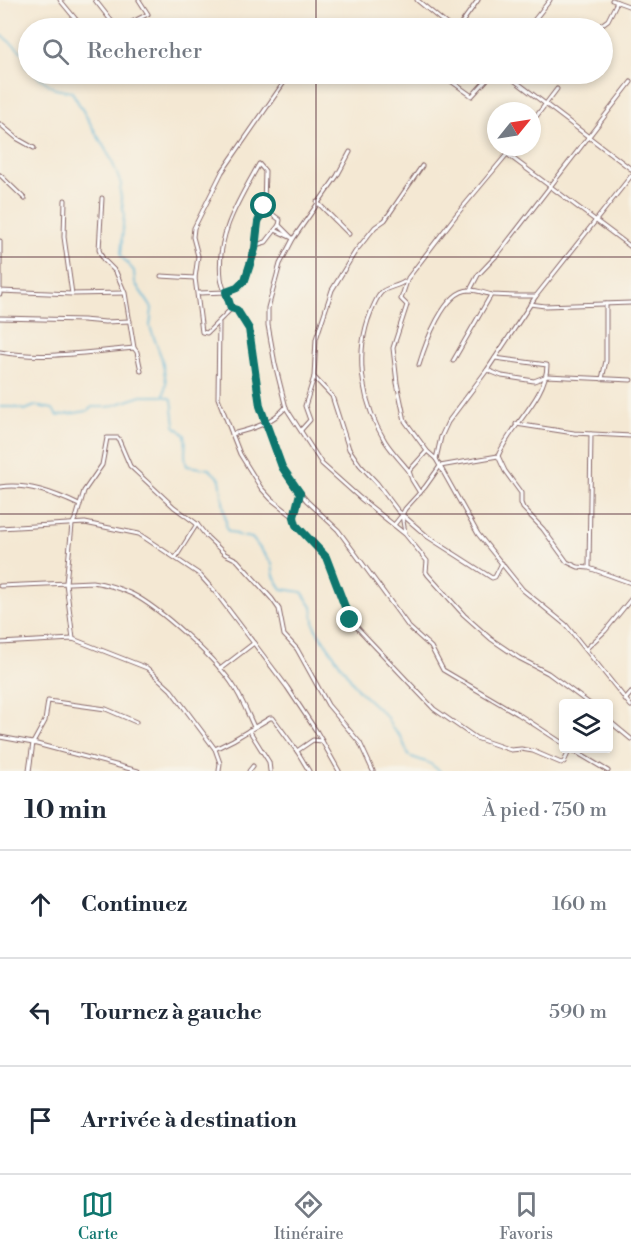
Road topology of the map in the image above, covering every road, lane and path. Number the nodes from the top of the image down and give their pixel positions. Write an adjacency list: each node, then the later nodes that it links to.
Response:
1 (60, 0): 10 (street)
2 (95, 0): 11 (street)
3 (139, 0): 12 (street)
4 (417, 0): 13 (street)
5 (478, 0): 14 (street)
6 (550, 0): 15 (street)
7 (612, 0): 8 (street)
8 (617, 2): 9 (street); 16 (street)
9 (631, 8)
10 (75, 18)
11 (110, 18)
12 (140, 18)
13 (439, 18)
14 (465, 18)
15 (536, 18)
16 (609, 18)
17 (631, 82): 26 (street)
18 (284, 84): 50 (street)
19 (455, 84): 20 (street)
20 (483, 84)
21 (519, 84): 23 (street)
22 (557, 89): 23 (street)
23 (546, 104): 24 (street); 26 (street)
24 (541, 110)
25 (0, 124): 27 (street)
26 (589, 135): 32 (street); 35 (street)
27 (34, 148)
28 (350, 152): 39 (street)
29 (505, 156): 51 (street)
30 (510, 156): 35 (street)
31 (422, 165): 75 (street)
32 (631, 169)
33 (0, 175): 37 (street)
34 (631, 176): 41 (street)
35 (551, 185): 41 (street); 52 (street)
36 (102, 198): 55 (street)
37 (25, 199)
38 (65, 200): 57 (street)
39 (317, 202): 44 (street); 45 (street)
40 (263, 208): 42 (street); 47 (street); 54 (street)
41 (596, 220): 48 (street); 59 (street)
42 (279, 225): 43 (street); 45 (street)
43 (275, 230): 45 (street); 47 (street)
44 (349, 234)
45 (293, 239): 78 (street)
46 (0, 241): 53 (street)
47 (255, 245): 54 (street)
48 (631, 247)
49 (161, 276): 50 (street)
50 (195, 278): 56 (street)
51 (406, 281): 85 (street); 89 (street)
52 (470, 290): 58 (street); 71 (street)
53 (0, 292): 57 (street)
54 (226, 292): 56 (street); 63 (street)
55 (125, 293): 57 (street); 65 (street)
56 (199, 293): 66 (street)
57 (72, 294)
58 (490, 295): 59 (street); 70 (street)
59 (536, 296): 61 (street)
60 (631, 303): 62 (street)
61 (530, 304): 62 (street); 69 (street)
62 (606, 304): 76 (street)
63 (231, 308): 66 (street); 79 (street)
64 (0, 318): 65 (street)
65 (130, 321): 67 (street)
66 (219, 323): 83 (street)
67 (134, 348): 68 (street); 73 (street)
68 (0, 352)
69 (495, 358): 72 (street); 74 (street)
70 (453, 361)
71 (419, 365)
72 (487, 370): 74 (street); 87 (street)
73 (141, 371)
74 (547, 376): 76 (street); 80 (street)
75 (314, 377): 81 (street); 94 (street)
76 (602, 379): 77 (street)
77 (631, 380)
78 (286, 407): 79 (street); 81 (street)
79 (266, 423): 83 (street); 91 (street)
80 (516, 424): 82 (street); 86 (street)
81 (301, 430): 98 (street)
82 (591, 434): 84 (street); 103 (street)
83 (232, 435): 95 (street)
84 (631, 436)
85 (427, 451): 87 (street); 89 (street)
86 (498, 456): 88 (street); 103 (street)
87 (436, 459): 88 (street)
88 (440, 466): 92 (street); 102 (street)
89 (409, 471): 92 (street)
90 (0, 487): 93 (street)
91 (300, 493): 95 (street); 124 (street)
92 (420, 493): 94 (street)
93 (79, 506): 96 (street); 97 (street)
94 (402, 515): 98 (street); 100 (street); 102 (street)
95 (294, 517): 128 (street)
96 (197, 524): 101 (street); 138 (street)
97 (72, 525): 99 (street); 101 (street); 104 (street)
98 (393, 525): 100 (street)
99 (0, 528)
100 (405, 534): 114 (street)
101 (176, 557): 110 (street)
102 (502, 563): 111 (street)
103 (589, 568): 105 (street)
104 (66, 583): 106 (street); 108 (street); 112 (street)
105 (631, 583)
106 (0, 586)
107 (631, 599): 111 (street)
108 (73, 639): 109 (street); 126 (street)
109 (0, 643)
110 (254, 643): 112 (street); 123 (street)
111 (586, 649): 115 (street)
112 (220, 669): 119 (street)
113 (631, 693): 115 (street)
114 (583, 699)
115 (626, 700): 116 (street)
116 (631, 706)
117 (136, 722): 125 (street)
118 (613, 724): 122 (street)
119 (254, 727): 120 (street); 127 (street)
120 (249, 730): 126 (street); 135 (street)
121 (0, 737): 125 (street)
122 (631, 740)
123 (322, 741): 127 (street); 137 (street)
124 (559, 741)
125 (33, 743): 132 (street); 133 (street)
126 (214, 748): 131 (street)
127 (297, 751): 136 (street)
128 (568, 753)
129 (577, 753): 139 (street)
130 (253, 766): 134 (street)
131 (221, 770)
132 (29, 771)
133 (138, 771)
134 (249, 771)
135 (270, 771)
136 (309, 771)
137 (339, 771)
138 (373, 771)
139 (608, 771)

